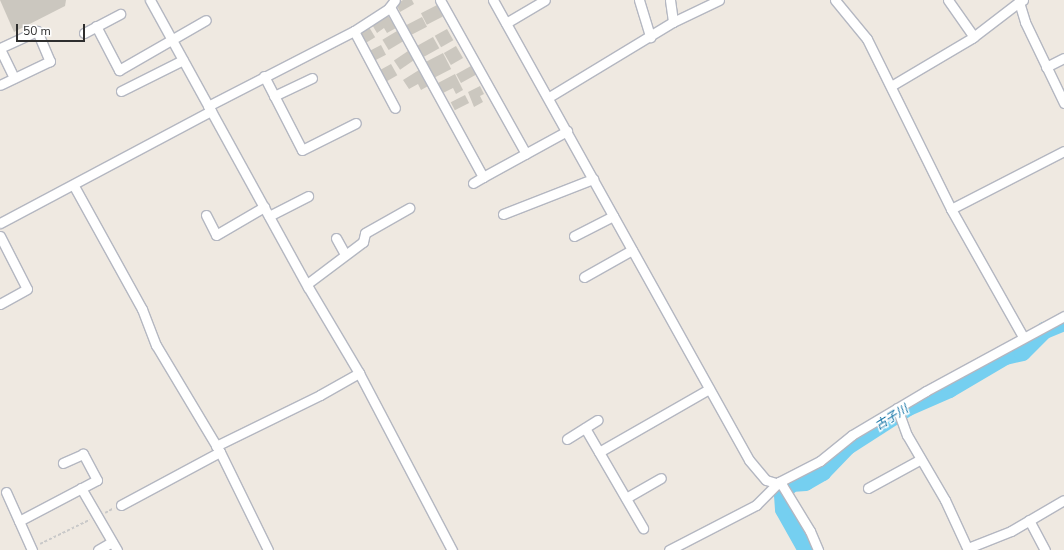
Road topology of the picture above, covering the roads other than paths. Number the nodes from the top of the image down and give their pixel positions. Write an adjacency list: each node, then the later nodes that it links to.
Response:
1 (150, 0): 21 (street)
2 (440, 0): 40 (street)
3 (494, 0): 15 (street)
4 (545, 0): 15 (street)
5 (639, 0): 19 (street)
6 (670, 0): 14 (street)
7 (720, 0): 14 (street)
8 (835, 0): 30 (street)
9 (948, 0): 20 (street)
10 (1021, 1): 20 (street); 25 (street)
11 (392, 3): 17 (street); 41 (street)
12 (120, 14): 16 (street)
13 (206, 20): 21 (street)
14 (673, 22): 19 (street)
15 (506, 23): 33 (street)
16 (96, 26): 18 (street); 21 (street)
17 (354, 31): 26 (street); 35 (street)
18 (84, 33)
19 (650, 36): 33 (street)
20 (974, 37): 30 (street)
21 (171, 39): 24 (street)
22 (0, 49): 27 (street); 27 (street)
23 (1064, 58): 25 (street)
24 (183, 60): 31 (street); 36 (street)
25 (1046, 67): 34 (street)
26 (264, 76): 32 (street); 36 (street)
27 (14, 78): 29 (street)
28 (312, 78): 32 (street)
29 (0, 85)
30 (891, 86): 48 (street)
31 (121, 91)
32 (274, 96): 37 (street)
33 (549, 97): 38 (street)
34 (1064, 103)
35 (395, 108)
36 (209, 109): 44 (street); 46 (street)
37 (356, 123)
38 (567, 131): 40 (street); 42 (street)
39 (1064, 151): 48 (street)
40 (526, 154): 41 (street)
41 (483, 178): 43 (street)
42 (593, 179): 49 (street); 52 (street)
43 (473, 183)
44 (74, 186): 53 (street); 70 (street)
45 (308, 196): 51 (street)
46 (264, 207): 50 (street); 51 (street)
47 (409, 208): 58 (street)
48 (952, 209): 63 (street)
49 (504, 214)
50 (206, 215)
51 (269, 216): 60 (street)
52 (613, 216): 55 (street); 57 (street)
53 (0, 224)
54 (0, 236): 61 (street)
55 (574, 236)
56 (336, 238): 58 (street)
57 (632, 250): 59 (street); 65 (street)
58 (346, 254): 60 (street)
59 (584, 277)
60 (307, 284): 64 (street)
61 (0, 304)
62 (1064, 316): 63 (street)
63 (1023, 337): 66 (street)
64 (359, 373): 70 (street); 90 (street)
65 (709, 389): 71 (street); 75 (street)
66 (897, 408): 72 (street); 75 (street)
67 (598, 420): 68 (street)
68 (585, 428): 69 (street); 71 (street)
69 (567, 439)
70 (218, 449): 81 (street); 89 (street)
71 (599, 452): 79 (street)
72 (921, 458): 77 (street); 87 (street)
73 (63, 462): 76 (street)
74 (661, 478): 79 (street)
75 (781, 483): 91 (street); 92 (street)
76 (81, 488): 83 (street); 85 (street)
77 (868, 488)
78 (6, 492): 83 (street)
79 (626, 498): 84 (street)
80 (1064, 500): 82 (street)
81 (121, 505)
82 (1028, 520): 87 (street); 93 (street)
83 (19, 521): 86 (street)
84 (643, 528)
85 (114, 546): 88 (street)
86 (34, 548)
87 (968, 549)
88 (98, 550)
89 (268, 550)
90 (452, 550)
91 (669, 550)
92 (818, 550)
93 (1045, 550)

